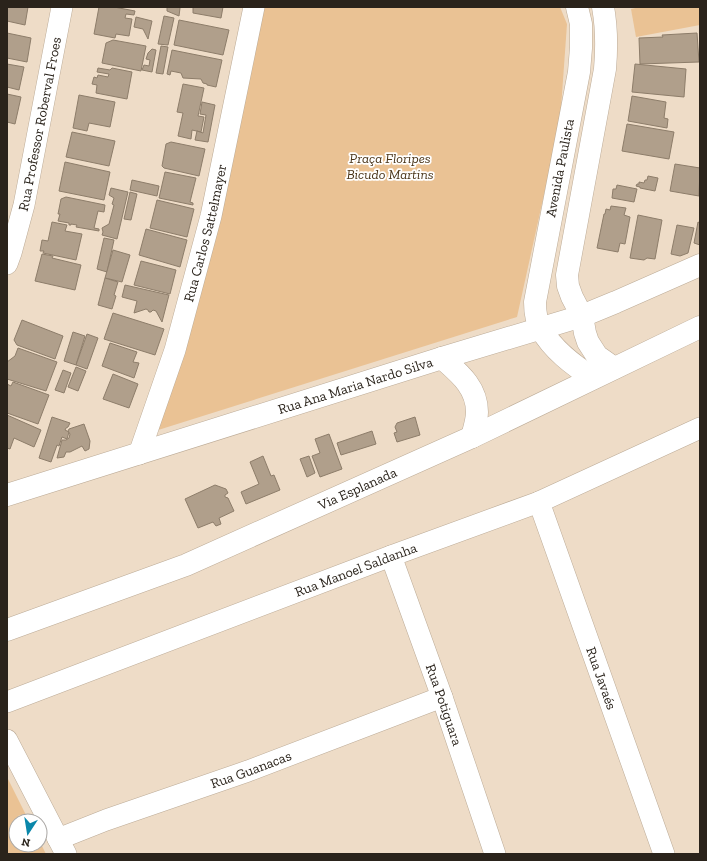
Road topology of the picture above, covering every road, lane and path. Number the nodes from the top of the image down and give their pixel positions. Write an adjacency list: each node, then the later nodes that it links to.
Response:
1 (62, 7): 5 (street, Rua Professor Roberval Froes)
2 (254, 7): 15 (street, Rua Carlos Sattelmayer)
3 (577, 7): 9 (main road, Avenida Paulista)
4 (603, 7): 7 (main road, Avenida Paulista)
5 (7, 264)
6 (700, 265): 7 (main road, Rua Ana Maria Nardo Silva)
7 (582, 316): 9 (main road, Rua Ana Maria Nardo Silva); 11 (main road, Avenida Paulista)
8 (700, 327): 11 (main road, Via Esplanada)
9 (540, 328): 10 (main road, Rua Ana Maria Nardo Silva); 12 (main road)
10 (442, 358): 14 (main road); 15 (main road, Rua Ana Maria Nardo Silva)
11 (614, 368): 12 (main road, Via Esplanada)
12 (593, 378): 14 (main road, Via Esplanada)
13 (700, 428): 17 (street, Rua Manoel Saldanha)
14 (472, 437): 19 (main road, Via Esplanada)
15 (139, 454): 16 (main road, Rua Ana Maria Nardo Silva)
16 (7, 495)
17 (539, 502): 18 (street, Rua Manoel Saldanha); 25 (street, Rua Javaés)
18 (391, 556): 20 (street, Rua Potiguara); 21 (street, Rua Manoel Saldanha)
19 (7, 630)
20 (442, 697): 23 (street, Rua Guanacas); 24 (street, Rua Potiguara)
21 (7, 702)
22 (7, 740): 23 (street)
23 (62, 846)
24 (495, 854)
25 (664, 854)

